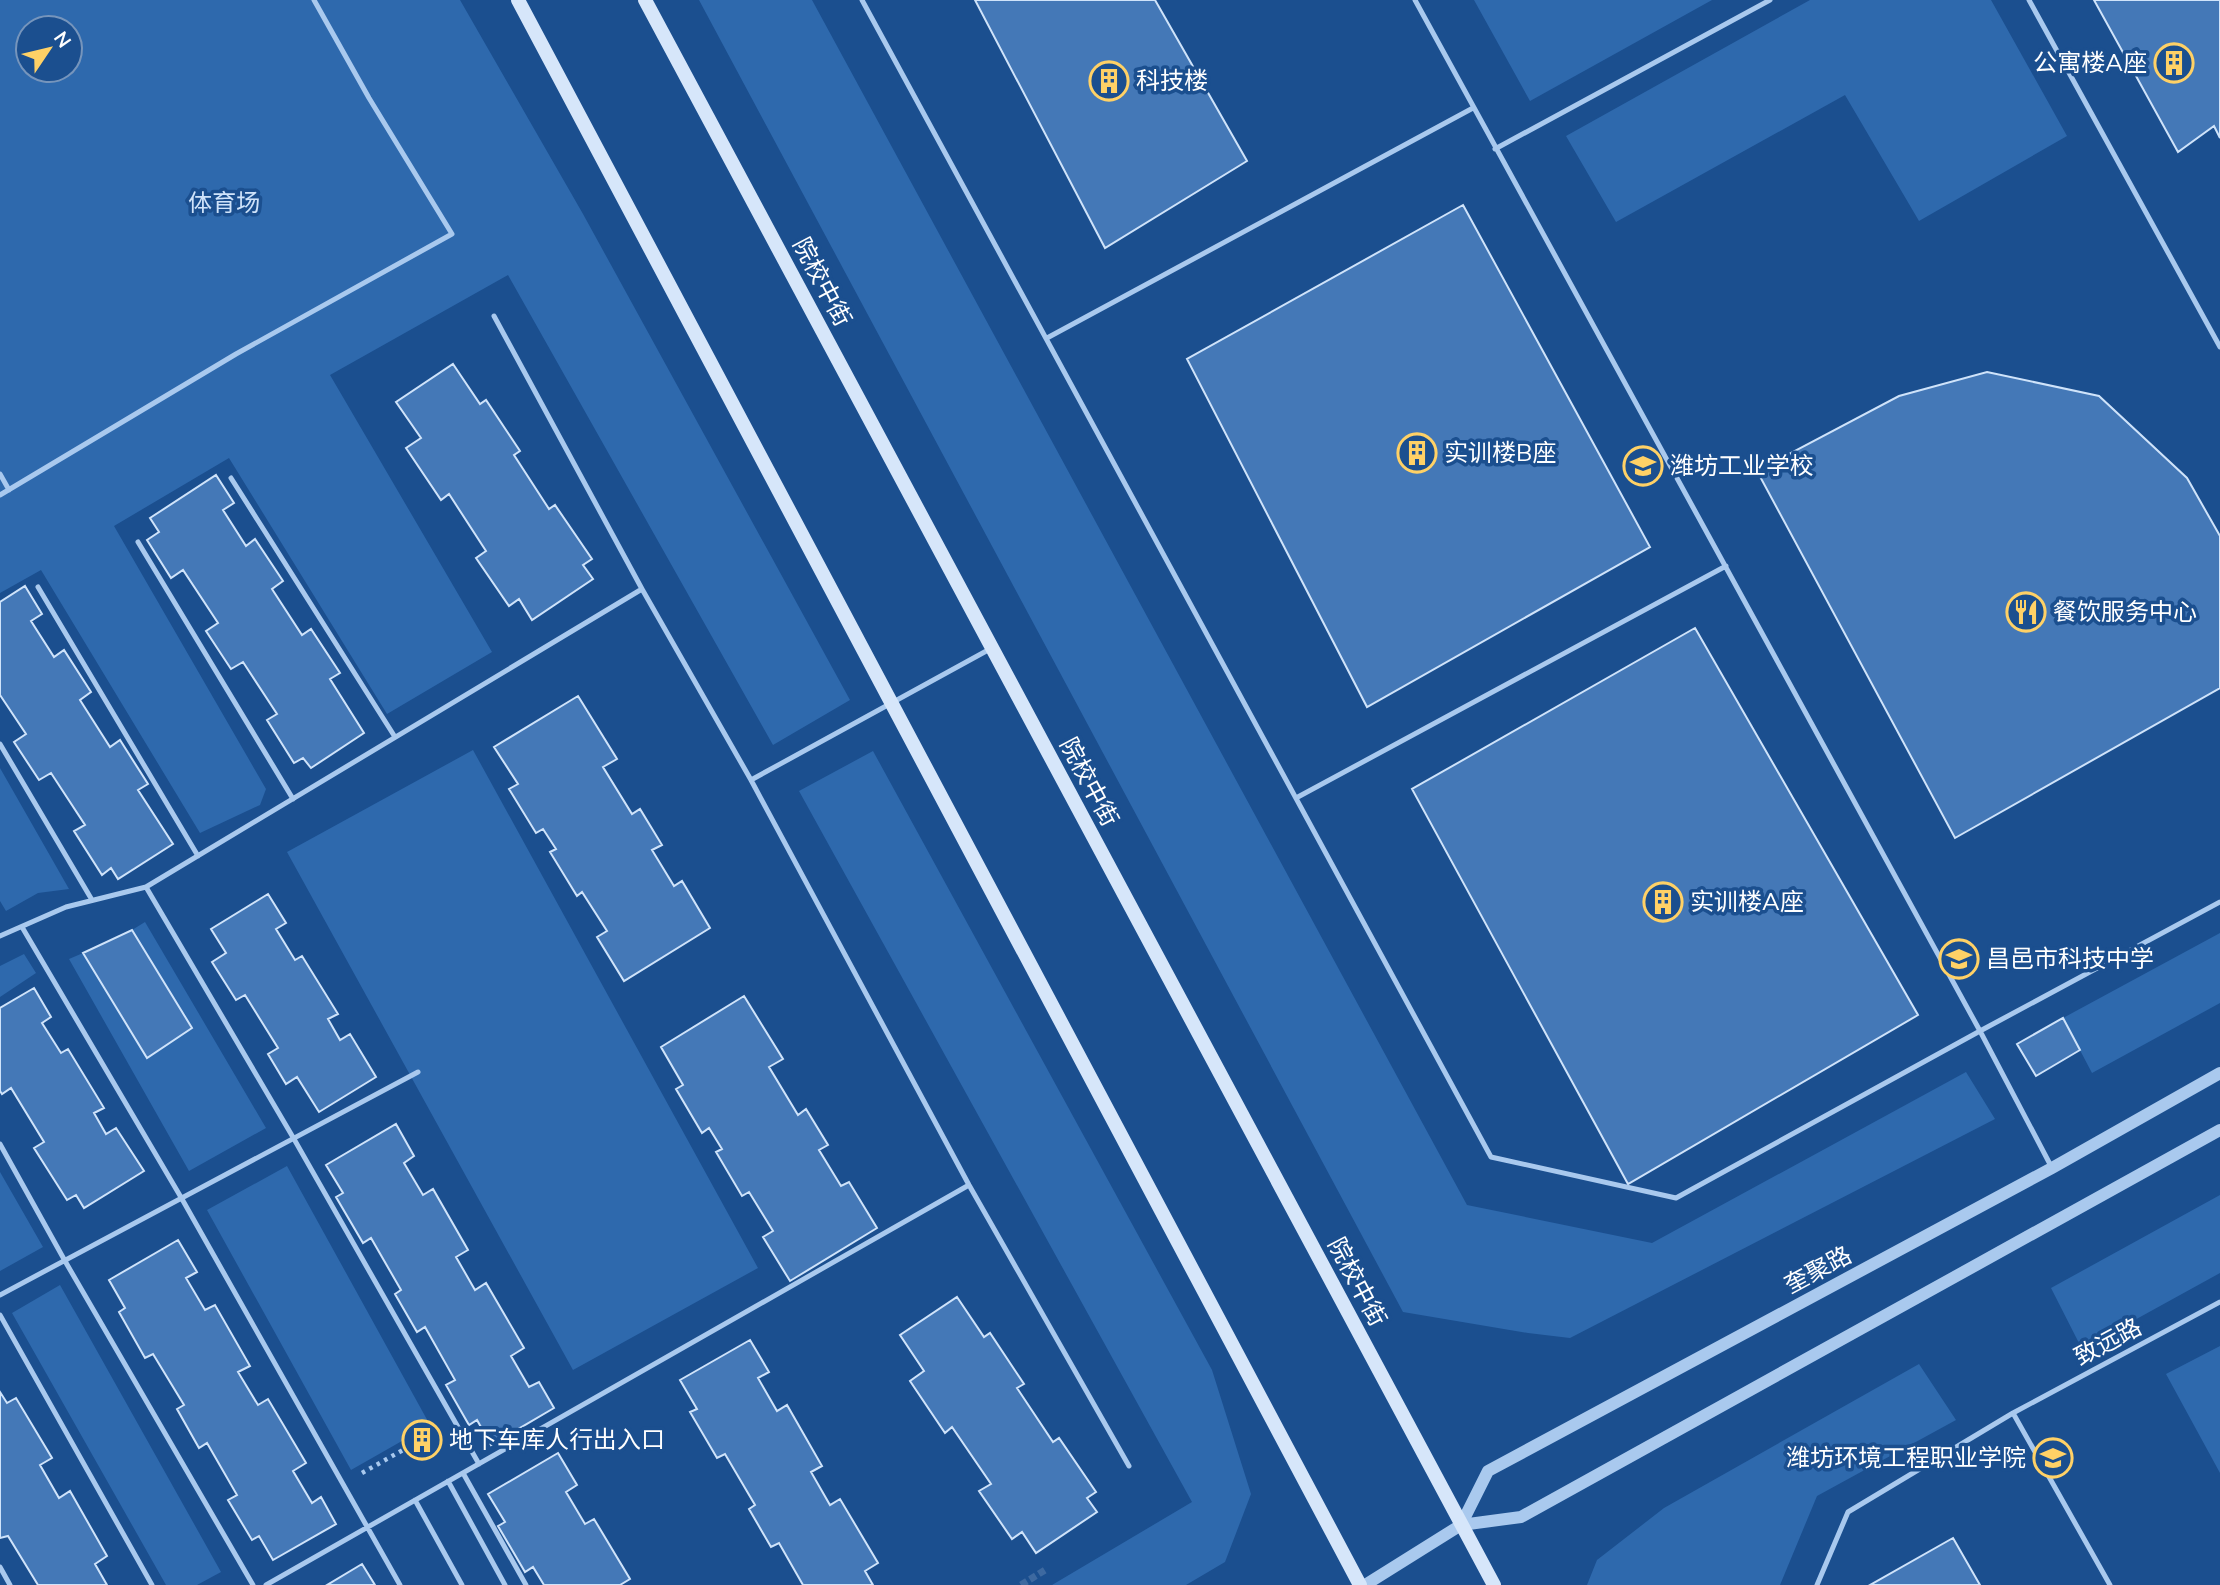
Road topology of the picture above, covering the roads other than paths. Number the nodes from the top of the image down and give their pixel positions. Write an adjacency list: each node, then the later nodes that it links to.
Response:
1 (314, 0): 15 (lane)
2 (518, 0): 22 (main road)
3 (645, 0): 21 (main road, 院校中街)
4 (862, 0): 11 (lane)
5 (1415, 0): 8 (lane)
6 (1770, 0): 9 (lane)
7 (2029, 0): 12 (lane)
8 (1474, 108): 9 (lane); 11 (lane)
9 (1495, 149): 18 (lane)
10 (494, 316): 20 (lane)
11 (1047, 338): 26 (lane)
12 (2220, 347)
13 (0, 474): 15 (lane)
14 (231, 478): 23 (lane)
15 (9, 490): 16 (lane)
16 (0, 495)
17 (138, 542): 27 (lane)
18 (1726, 566): 26 (lane); 35 (lane)
19 (38, 587): 28 (lane)
20 (642, 589): 23 (lane); 25 (lane)
21 (992, 648): 22 (lane); 54 (main road, 院校中街)
22 (892, 703): 25 (lane); 65 (main road)
23 (395, 737): 27 (lane)
24 (0, 744): 30 (lane)
25 (751, 780): 42 (lane)
26 (1296, 798): 35 (lane)
27 (293, 799): 28 (lane)
28 (198, 856): 29 (lane)
29 (145, 887): 30 (lane); 39 (lane)
30 (92, 900): 33 (lane)
31 (2220, 902): 35 (lane)
32 (0, 927): 34 (lane)
33 (22, 927): 34 (lane); 43 (lane)
34 (2, 935)
35 (1980, 1031): 41 (lane)
36 (418, 1072): 39 (lane)
37 (2220, 1073): 41 (street, 奎聚路)
38 (2220, 1130): 54 (street)
39 (294, 1139): 43 (lane); 49 (lane)
40 (0, 1144): 44 (lane)
41 (2052, 1168): 54 (street, 奎聚路)
42 (969, 1185): 49 (lane); 50 (lane)
43 (182, 1199): 44 (lane); 55 (lane)
44 (65, 1261): 45 (lane); 59 (lane)
45 (0, 1296)
46 (2220, 1302): 48 (lane, 致远路)
47 (0, 1315): 58 (lane)
48 (2013, 1413): 68 (lane, 致远路); 69 (lane)
49 (479, 1464): 51 (lane)
50 (1129, 1466)
51 (463, 1473): 52 (lane); 64 (lane)
52 (448, 1481): 53 (lane); 63 (lane)
53 (415, 1500): 55 (lane); 62 (lane)
54 (1461, 1525): 66 (street); 67 (main road, 院校中街)
55 (367, 1528): 60 (lane); 61 (lane)
56 (0, 1567): 57 (lane)
57 (10, 1585)
58 (152, 1585)
59 (253, 1585)
60 (266, 1585)
61 (400, 1585)
62 (462, 1585)
63 (505, 1585)
64 (526, 1585)
65 (1360, 1585)
66 (1365, 1585)
67 (1494, 1585)
68 (1818, 1585)
69 (2110, 1585)

